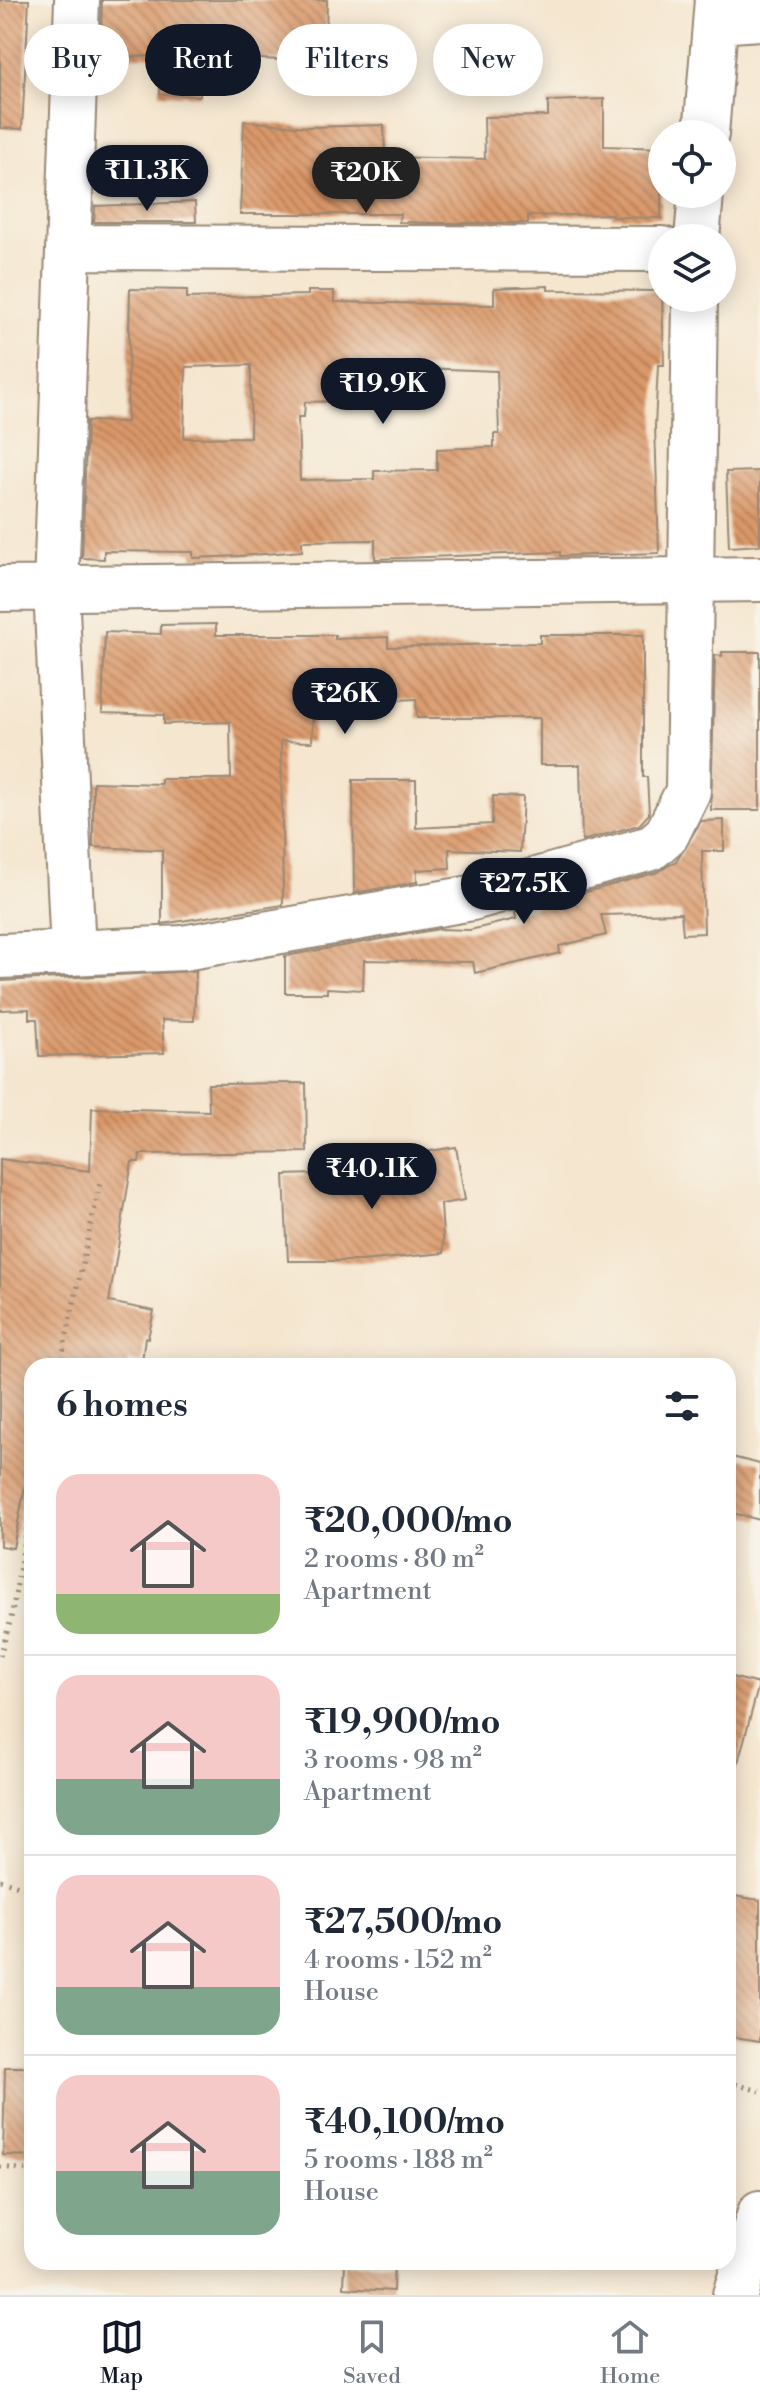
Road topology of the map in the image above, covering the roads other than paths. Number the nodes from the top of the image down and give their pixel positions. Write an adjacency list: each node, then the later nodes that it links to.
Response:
1 (77, 0): 5 (street)
2 (716, 11): 3 (street); 4 (street)
3 (760, 18)
4 (707, 120)
5 (70, 247): 6 (street); 10 (street)
6 (648, 249)
7 (695, 312): 9 (street)
8 (760, 579): 9 (street)
9 (691, 580): 10 (street); 12 (street)
10 (56, 588): 11 (street); 12 (street)
11 (0, 589)
12 (73, 953): 13 (street)
13 (0, 956)
14 (760, 2213): 15 (street)
15 (735, 2295)

